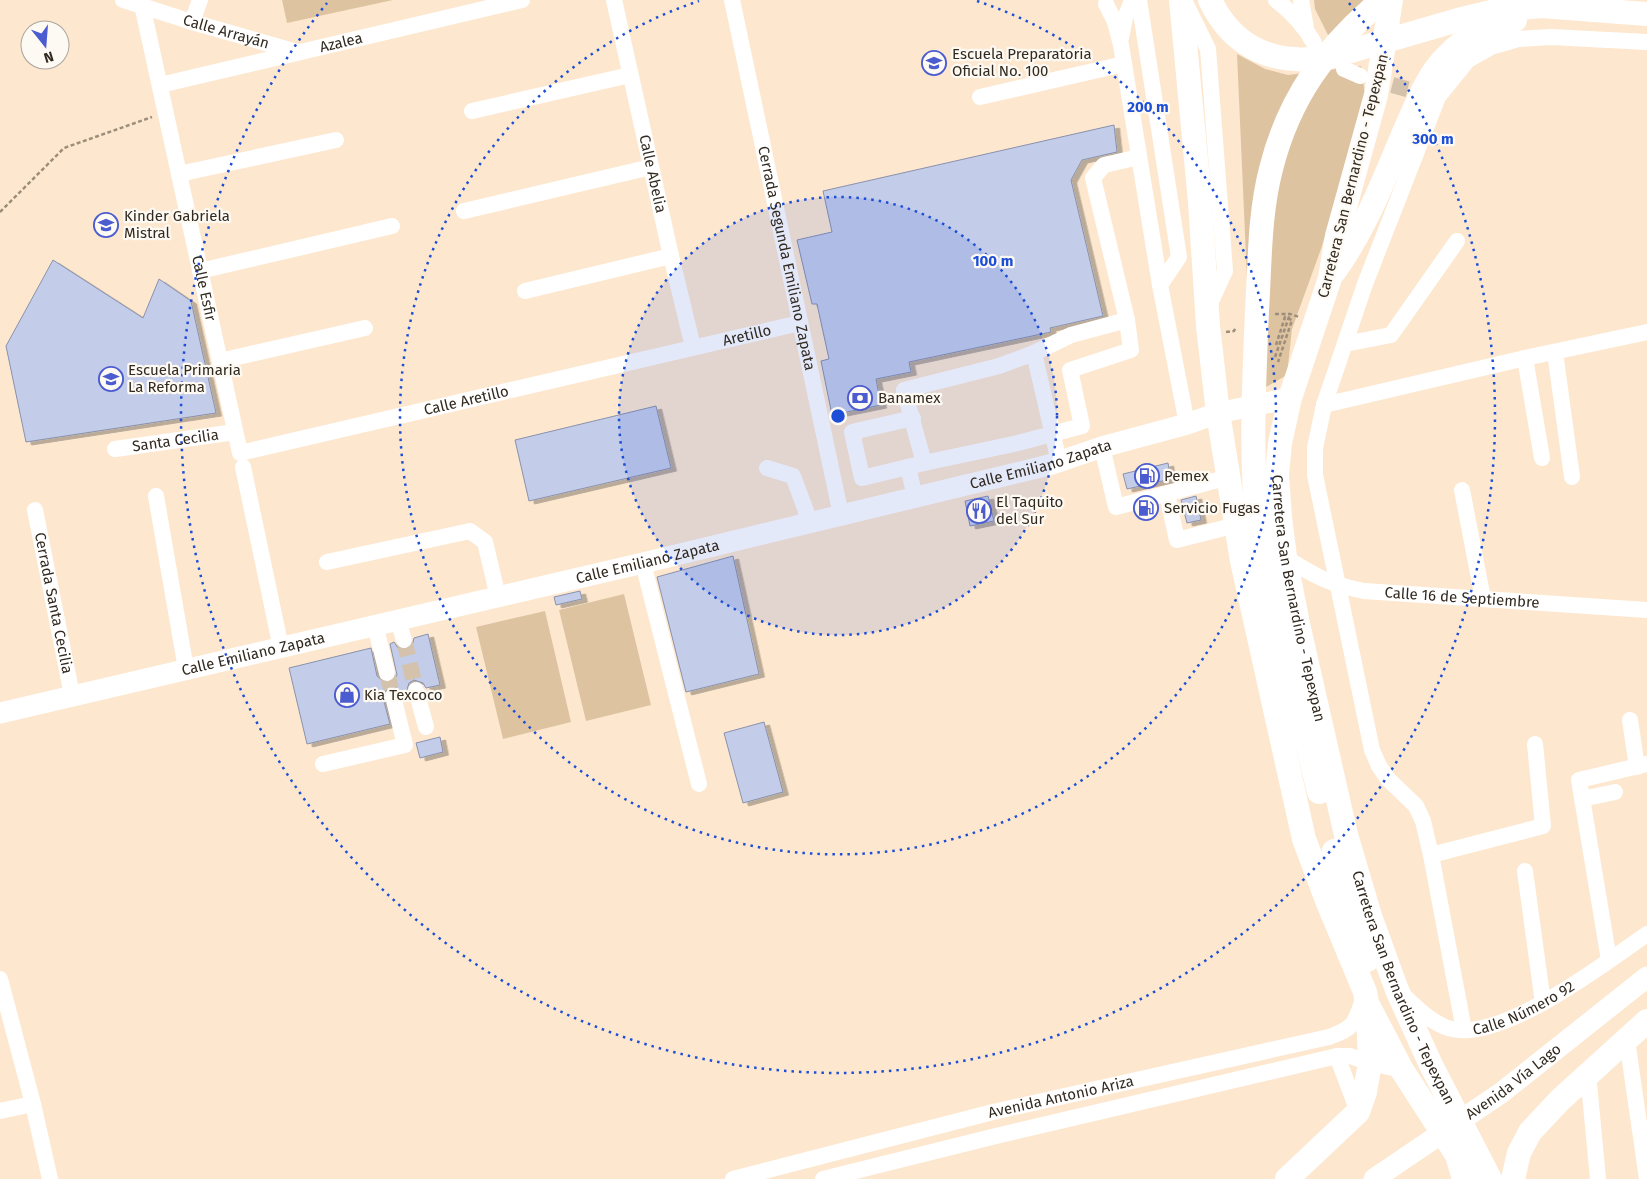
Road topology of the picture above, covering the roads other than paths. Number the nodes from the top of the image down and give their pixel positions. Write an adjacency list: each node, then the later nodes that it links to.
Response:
1 (123, 0): 14 (street, Calle Arrayán)
2 (200, 0): 17 (street)
3 (522, 0): 23 (street, Azalea)
4 (614, 0): 26 (street, Calle Abelia)
5 (732, 0): 46 (street, Cerrada Segunda Emiliano Zapata)
6 (1182, 0): 57 (highway, Carretera San Bernardino - Tepexpan)
7 (1210, 0): 19 (highway)
8 (1276, 0): 18 (street)
9 (1301, 0): 18 (street)
10 (1382, 0): 109 (highway)
11 (1391, 0): 19 (highway, Carretera San Bernardino - Tepexpan)
12 (1135, 1): 13 (street); 22 (street); 31 (street)
13 (1104, 2): 22 (street)
14 (142, 3): 17 (street, Calle Arrayán); 28 (street, Calle Esfir)
15 (1582, 9): 16 (highway); 19 (highway); 42 (highway)
16 (1647, 14)
17 (192, 22): 23 (street, Calle Arrayán)
18 (1306, 28): 21 (street)
19 (1386, 40): 42 (highway, Carretera San Bernardino - Tepexpan)
20 (1647, 42): 49 (street)
21 (1314, 43)
22 (1121, 45): 24 (street)
23 (299, 52): 28 (street, Azalea)
24 (1124, 64): 29 (street); 32 (street)
25 (1344, 69): 27 (street)
26 (630, 75): 30 (street); 35 (street, Calle Abelia)
27 (1360, 76)
28 (160, 85): 36 (street, Calle Esfir)
29 (980, 97)
30 (472, 111)
31 (1159, 132): 32 (street); 43 (street)
32 (1136, 136): 34 (street)
33 (336, 140): 36 (street)
34 (1139, 157): 43 (street); 45 (street)
35 (651, 168): 37 (street); 40 (street, Calle Abelia)
36 (179, 174): 41 (street, Calle Esfir)
37 (464, 211)
38 (392, 226): 41 (street)
39 (1457, 241): 49 (street)
40 (671, 256): 44 (street); 50 (street, Calle Abelia)
41 (200, 271): 54 (street, Calle Esfir)
42 (1330, 278): 55 (highway, Carretera San Bernardino - Tepexpan)
43 (1160, 285): 59 (street)
44 (525, 291)
45 (1127, 320): 52 (street); 61 (street)
46 (800, 322): 50 (street, Aretillo); 77 (street, Cerrada Segunda Emiliano Zapata)
47 (365, 328): 54 (street)
48 (1647, 332): 51 (street)
49 (1345, 344): 56 (street)
50 (693, 347): 65 (street, Calle Aretillo)
51 (1555, 352): 53 (street); 71 (street)
52 (1034, 353): 58 (street); 61 (street)
53 (1525, 358): 56 (street); 64 (street)
54 (220, 360): 60 (street, Calle Esfir)
55 (1290, 398): 57 (main road, Calle Emiliano Zapata); 80 (highway, Carretera San Bernardino - Tepexpan)
56 (1324, 405): 83 (street)
57 (1218, 413): 59 (main road, Calle Emiliano Zapata); 70 (highway, Carretera San Bernardino - Tepexpan)
58 (912, 418): 67 (street); 68 (street)
59 (1188, 424): 62 (main road, Calle Emiliano Zapata)
60 (235, 432): 63 (street, Santa Cecilia); 65 (street, Calle Esfir)
61 (1051, 433): 66 (street); 67 (street)
62 (1102, 447): 66 (main road, Calle Emiliano Zapata); 73 (street)
63 (115, 449)
64 (1542, 458)
65 (242, 460): 88 (street, Calle Esfir)
66 (1059, 462): 75 (main road, Calle Emiliano Zapata)
67 (924, 463): 68 (street)
68 (908, 467): 75 (street)
69 (767, 468): 78 (street)
70 (1229, 477): 73 (street); 79 (highway, Carretera San Bernardino - Tepexpan)
71 (1572, 477)
72 (1462, 490): 85 (street)
73 (1166, 494): 79 (street)
74 (156, 496): 89 (street)
75 (915, 497): 77 (main road, Calle Emiliano Zapata)
76 (35, 510): 92 (street, Cerrada Santa Cecilia)
77 (840, 515): 78 (main road, Calle Emiliano Zapata)
78 (808, 523): 82 (main road, Calle Emiliano Zapata)
79 (1236, 525): 109 (highway, Carretera San Bernardino - Tepexpan)
80 (1285, 557): 83 (street, Calle 16 de Septiembre); 109 (highway, Carretera San Bernardino - Tepexpan)
81 (327, 562): 84 (street)
82 (643, 564): 84 (main road, Calle Emiliano Zapata); 100 (street)
83 (1338, 586): 85 (street, Calle 16 de Septiembre); 103 (street)
84 (498, 597): 87 (main road, Calle Emiliano Zapata)
85 (1482, 599): 86 (street, Calle 16 de Septiembre)
86 (1647, 610)
87 (375, 625): 88 (main road, Calle Emiliano Zapata); 90 (street)
88 (281, 648): 89 (main road, Calle Emiliano Zapata)
89 (186, 670): 92 (main road, Calle Emiliano Zapata)
90 (387, 673)
91 (416, 690): 96 (street)
92 (72, 696): 94 (main road, Calle Emiliano Zapata)
93 (393, 696): 98 (street)
94 (0, 712)
95 (1630, 720): 99 (street)
96 (426, 727)
97 (1535, 744): 103 (street)
98 (323, 764)
99 (1642, 766): 102 (street)
100 (699, 784)
101 (1615, 792): 102 (street)
102 (1582, 799): 106 (street)
103 (1431, 855): 112 (street)
104 (1525, 872): 110 (street)
105 (1647, 934): 106 (street, Calle Número 92)
106 (1610, 960): 110 (street, Calle Número 92)
107 (1647, 977): 124 (main road, Avenida Vía Lago)
108 (0, 979): 118 (street)
109 (1378, 995): 112 (street, Calle Número 92); 115 (highway); 116 (highway, Carretera San Bernardino - Tepexpan); 120 (street, Avenida Antonio Ariza); 123 (highway); 130 (highway, Carretera San Bernardino - Tepexpan)
110 (1543, 1003): 112 (street, Calle Número 92)
111 (1647, 1021): 113 (highway)
112 (1464, 1030)
113 (1627, 1040): 117 (highway); 133 (street)
114 (1337, 1056): 115 (street, Avenida Antonio Ariza); 121 (street); 122 (street, Avenida Antonio Ariza)
115 (1370, 1063): 116 (street, Avenida Antonio Ariza); 121 (highway)
116 (1402, 1070): 123 (highway, Carretera San Bernardino - Tepexpan)
117 (1588, 1073): 131 (highway); 132 (street)
118 (33, 1104): 119 (street); 125 (street)
119 (0, 1111)
120 (992, 1112): 122 (street); 126 (street, Avenida Antonio Ariza)
121 (1358, 1112): 128 (highway)
122 (996, 1136): 127 (street, Avenida Antonio Ariza)
123 (1456, 1154): 129 (highway, Carretera San Bernardino - Tepexpan)
124 (1377, 1177)
125 (50, 1179)
126 (733, 1179)
127 (823, 1179)
128 (1287, 1179)
129 (1464, 1179)
130 (1490, 1179)
131 (1513, 1179)
132 (1598, 1179)
133 (1647, 1179)

